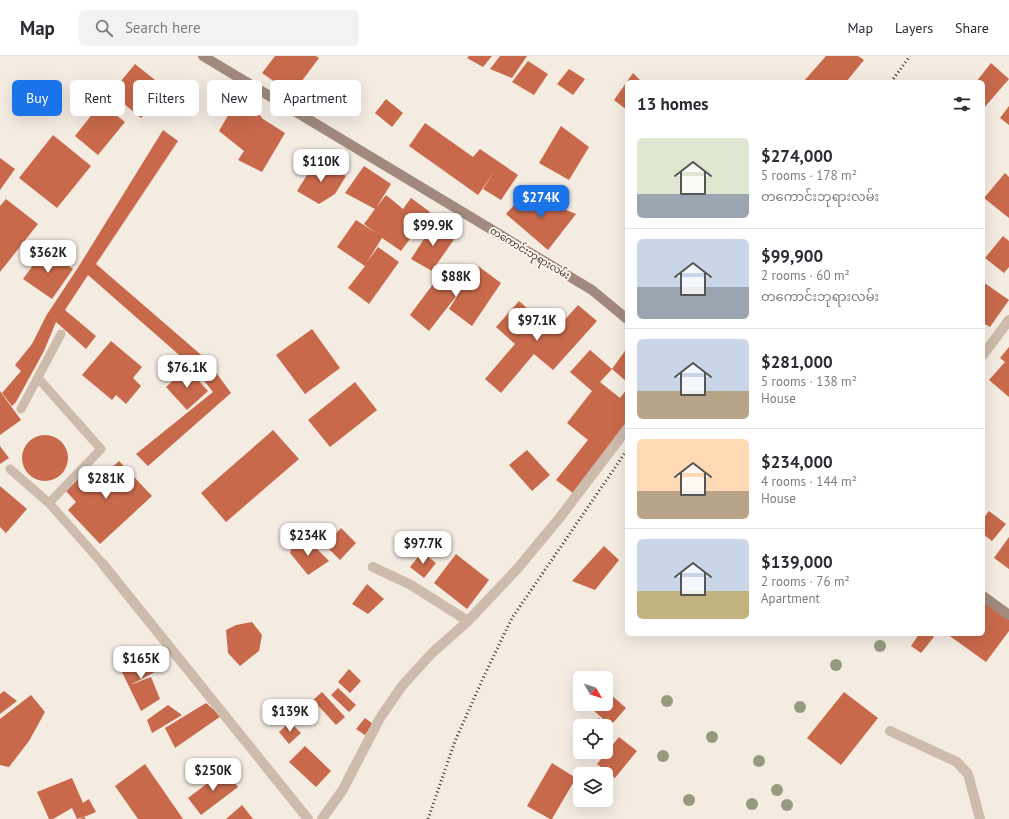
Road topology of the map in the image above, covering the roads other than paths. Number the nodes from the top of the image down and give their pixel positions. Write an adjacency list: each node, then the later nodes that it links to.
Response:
1 (203, 56): 2 (main road, တကောင်းဘုရားလမ်း)
2 (625, 317)
3 (1009, 320): 5 (street)
4 (61, 334): 6 (lane)
5 (985, 352)
6 (38, 378): 7 (lane); 10 (lane)
7 (22, 409)
8 (625, 431): 15 (street)
9 (10, 469): 10 (lane)
10 (49, 503): 11 (lane)
11 (102, 563): 17 (street)
12 (373, 567): 15 (street)
13 (985, 598): 14 (main road)
14 (1009, 616)
15 (468, 621): 18 (street)
16 (890, 731): 19 (street)
17 (308, 819)
18 (322, 819)
19 (980, 819)

